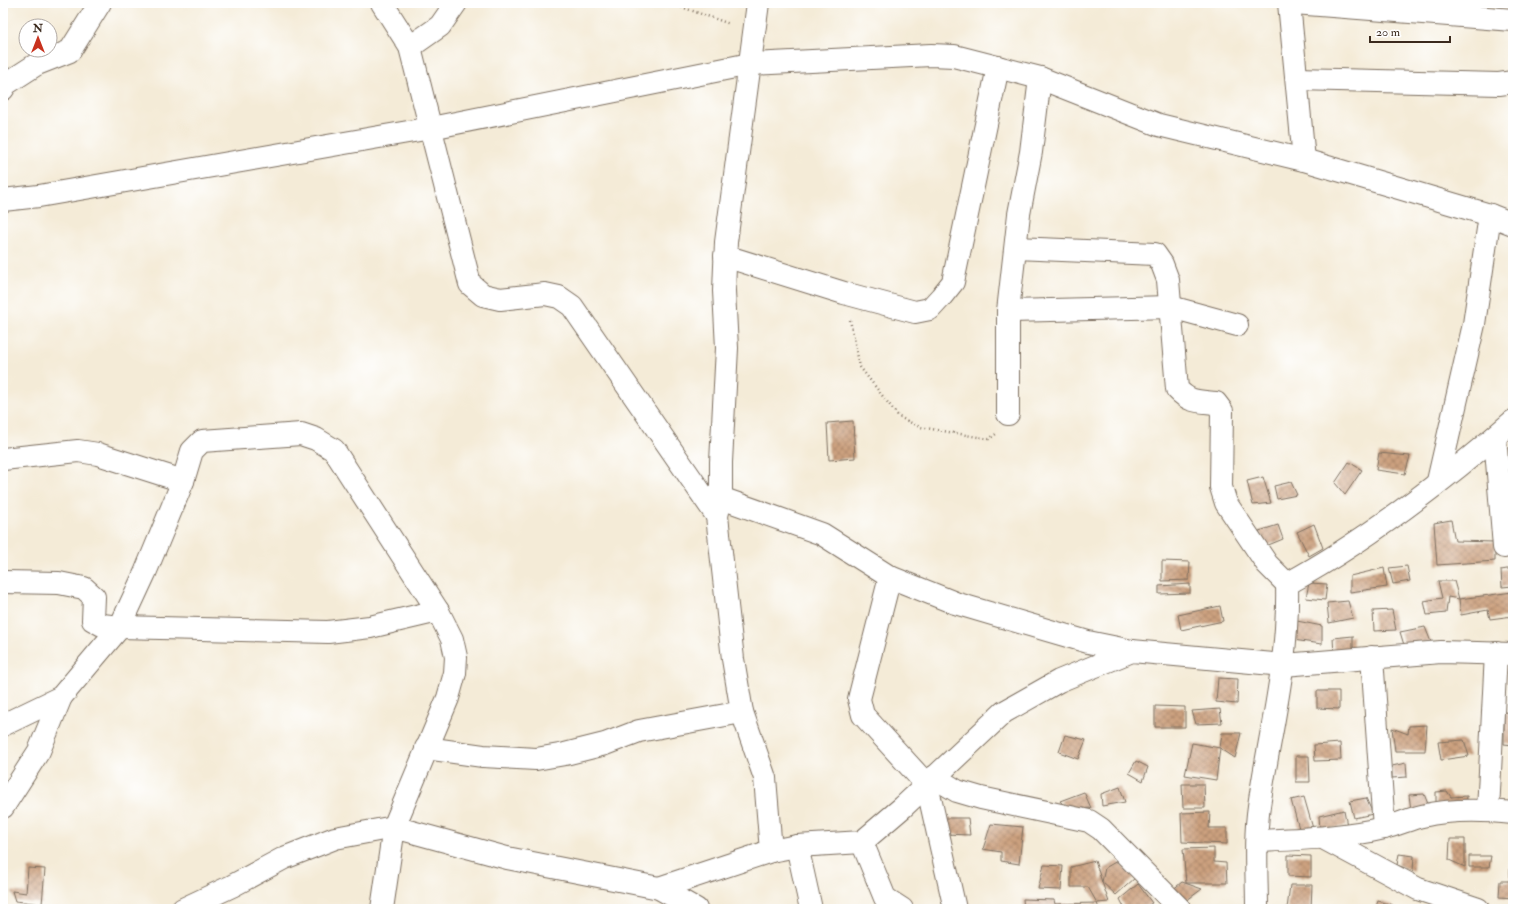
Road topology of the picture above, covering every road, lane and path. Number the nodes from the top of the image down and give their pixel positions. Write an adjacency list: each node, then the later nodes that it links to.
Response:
1 (100, 3): 16 (street)
2 (382, 3): 10 (street)
3 (456, 3): 10 (street)
4 (670, 3): 9 (path)
5 (758, 3): 9 (street)
6 (1289, 3): 14 (street)
7 (1294, 3): 8 (street)
8 (1513, 20)
9 (754, 33): 11 (street)
10 (410, 47): 17 (street)
11 (750, 64): 12 (street); 17 (street); 23 (street)
12 (998, 67): 13 (street); 24 (street)
13 (1040, 78): 18 (street); 22 (street)
14 (1297, 79): 15 (street); 18 (street)
15 (1513, 82)
16 (3, 89)
17 (431, 128): 19 (street); 34 (street)
18 (1304, 160): 20 (street)
19 (3, 200)
20 (1490, 215): 21 (street); 33 (street)
21 (1513, 224)
22 (1016, 248): 25 (street); 26 (street)
23 (725, 256): 24 (street); 34 (street)
24 (844, 293): 28 (path)
25 (1171, 307): 26 (street); 27 (street); 38 (street)
26 (1008, 311): 28 (street)
27 (1237, 324)
28 (1008, 414)
29 (1513, 421): 30 (street)
30 (1495, 437): 33 (street); 35 (street)
31 (3, 459): 32 (street)
32 (183, 481): 39 (street); 40 (street)
33 (1438, 482): 38 (street)
34 (719, 507): 36 (street); 46 (street)
35 (1504, 547)
36 (890, 577): 41 (street); 49 (street)
37 (3, 582): 40 (street)
38 (1287, 584): 44 (street)
39 (438, 610): 40 (street); 48 (street)
40 (120, 627): 45 (street)
41 (1132, 651): 44 (street); 49 (street)
42 (1504, 654): 43 (street); 51 (street)
43 (1372, 657): 44 (street); 54 (street)
44 (1284, 665): 56 (street)
45 (62, 697): 47 (street); 50 (street)
46 (742, 712): 48 (street); 59 (street)
47 (3, 725)
48 (426, 748): 53 (street)
49 (930, 781): 57 (street); 66 (street); 67 (street)
50 (3, 807)
51 (1488, 811): 52 (street); 54 (street)
52 (1513, 813)
53 (394, 827): 60 (street); 62 (street); 63 (street)
54 (1384, 828): 55 (street)
55 (1323, 838): 56 (street); 69 (street)
56 (1257, 841): 68 (street)
57 (862, 842): 58 (street); 61 (street)
58 (797, 846): 59 (street); 65 (street)
59 (771, 851): 60 (street)
60 (659, 888): 64 (street)
61 (892, 905)
62 (182, 909)
63 (382, 909)
64 (696, 909)
65 (811, 909)
66 (955, 909)
67 (1180, 909)
68 (1257, 909)
69 (1478, 909)

